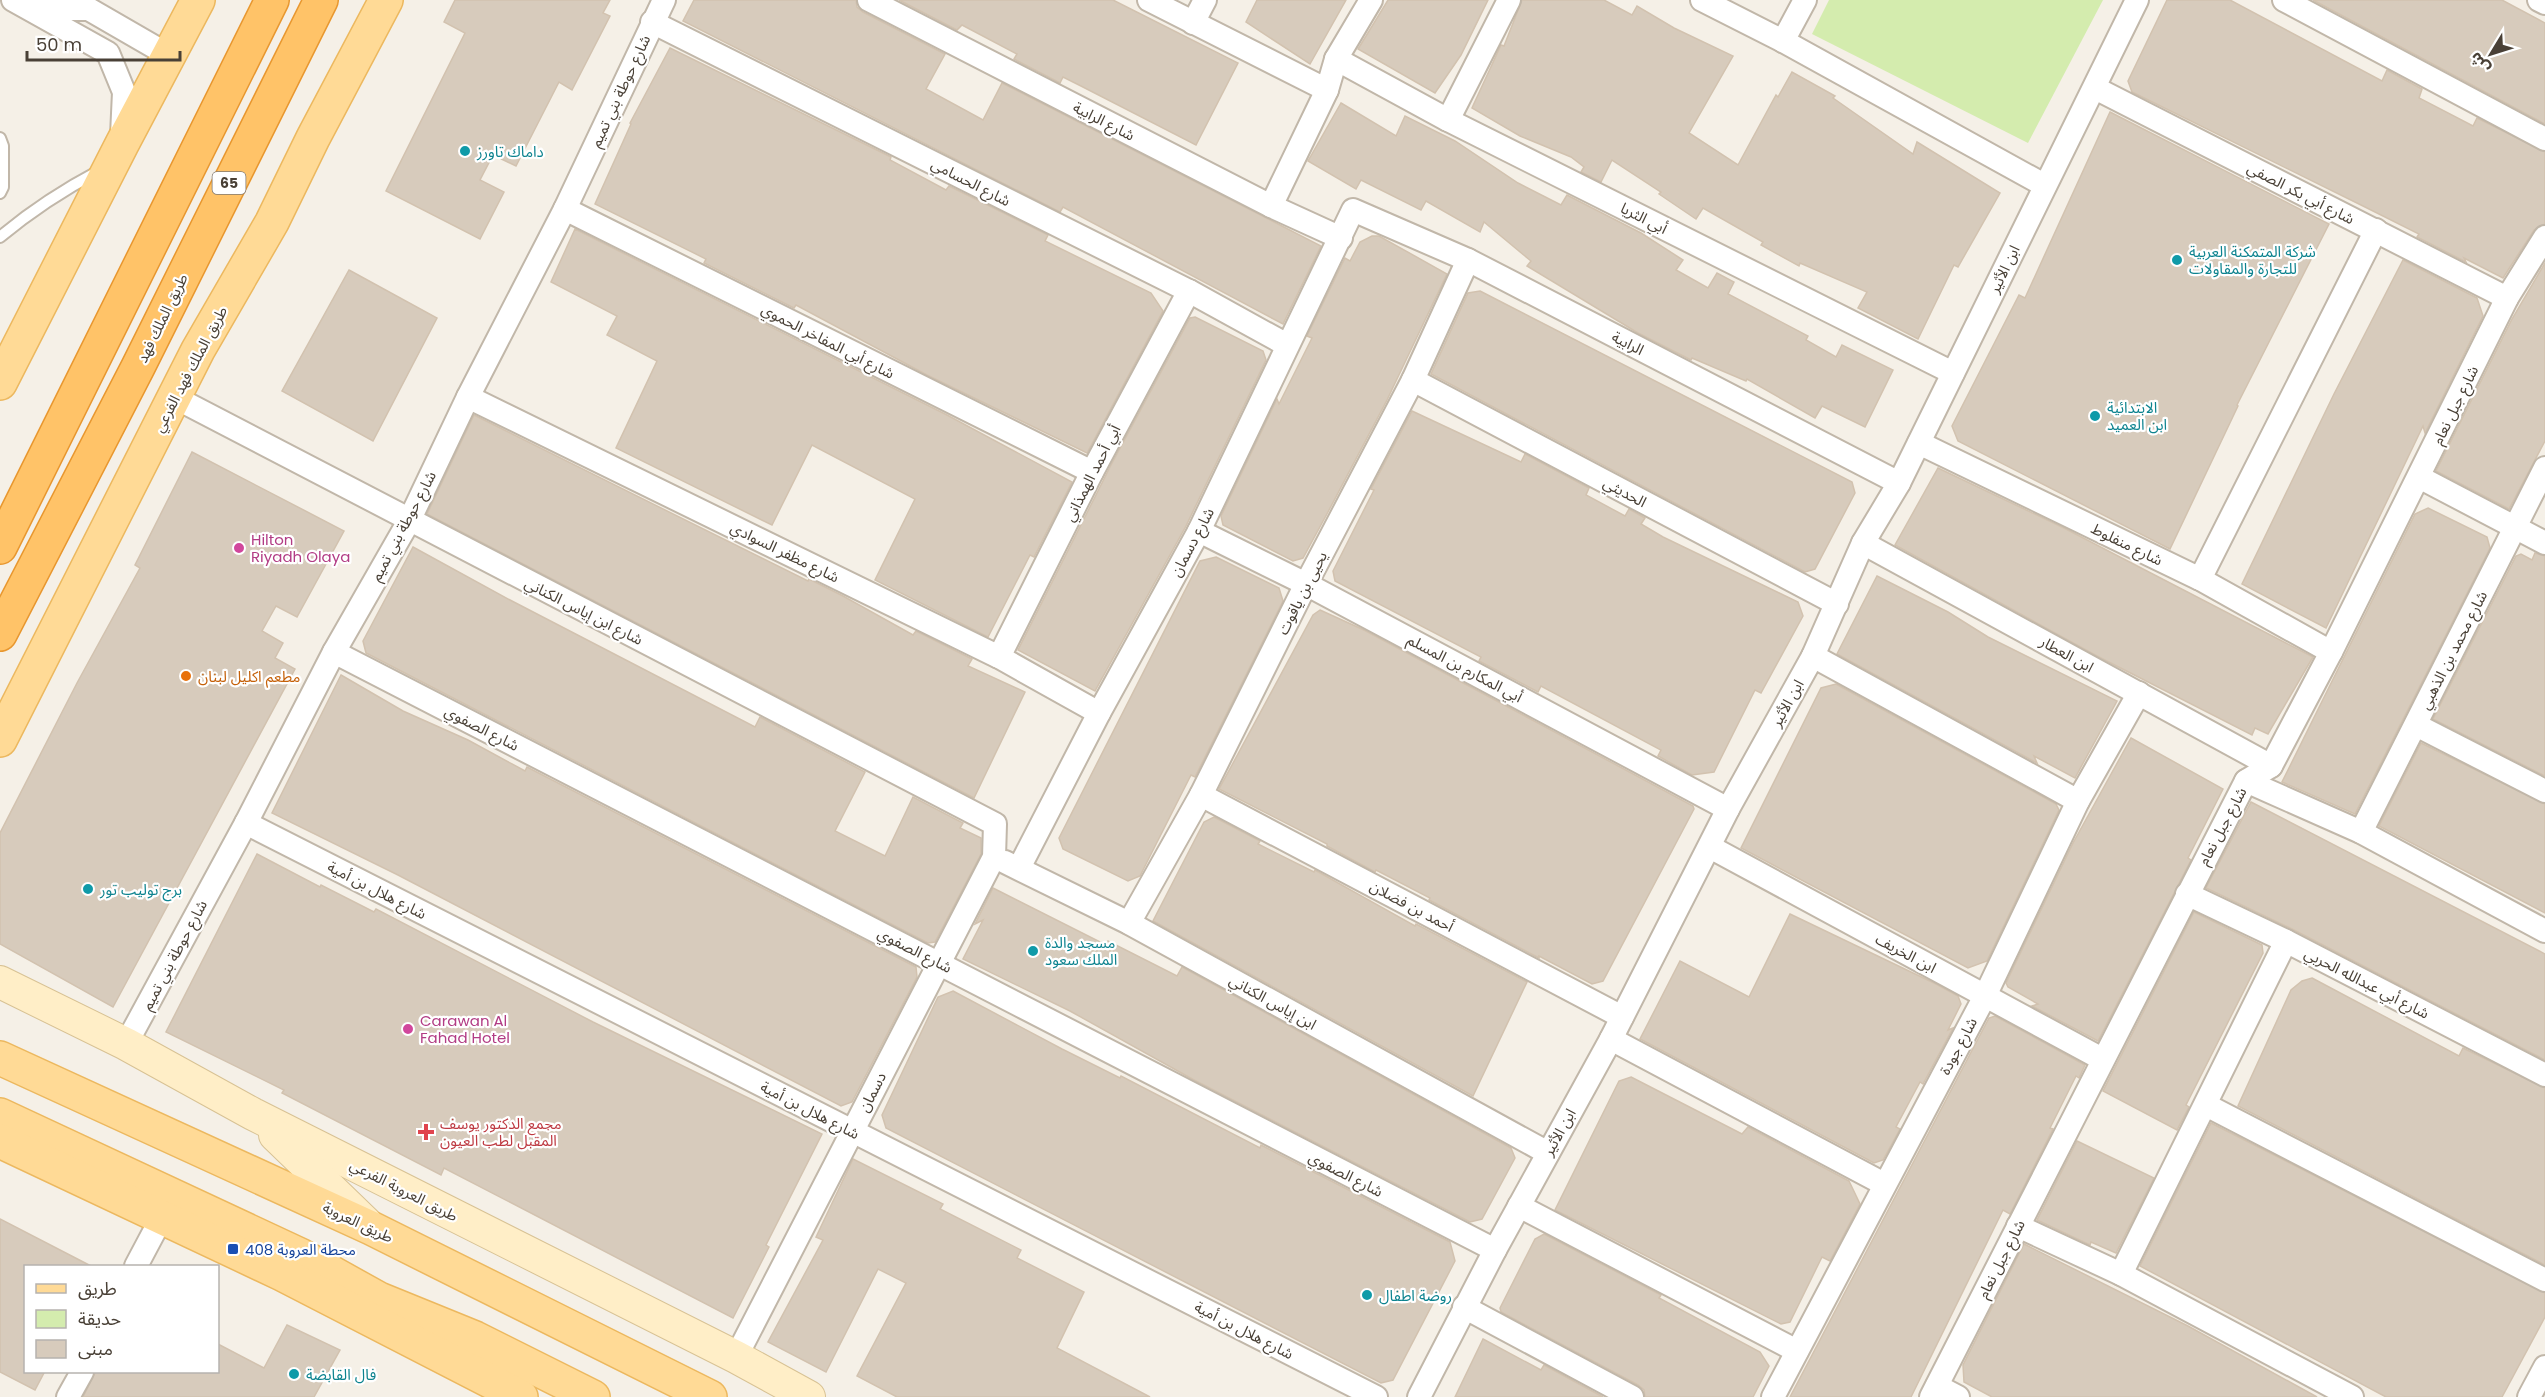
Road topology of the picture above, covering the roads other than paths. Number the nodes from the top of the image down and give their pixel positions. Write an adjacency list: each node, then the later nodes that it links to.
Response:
1 (13, 0): 30 (street)
2 (46, 0): 19 (street)
3 (198, 0): 23 (main road)
4 (272, 0): 59 (highway)
5 (321, 0): 63 (highway, طريق الملك فهد / 65)
6 (386, 0): 47 (main road, طريق الملك فهد الفرعي)
7 (664, 0): 20 (street, شارع حوطة بني تميم)
8 (869, 0): 33 (street, شارع الرابية)
9 (1149, 0): 21 (street)
10 (1205, 0): 21 (street)
11 (1371, 0): 24 (street)
12 (1509, 0): 27 (street)
13 (1702, 0): 22 (street)
14 (1805, 0): 22 (street)
15 (2137, 0): 25 (street, ابن الأثير)
16 (2284, 0): 29 (street)
17 (2539, 0): 18 (street)
18 (2545, 3)
19 (82, 5): 23 (street)
20 (652, 22): 34 (street, شارع حوطة بني تميم); 41 (street, شارع الحسامي)
21 (1193, 23): 26 (street)
22 (1783, 41): 31 (street)
23 (170, 56): 30 (main road)
24 (1336, 59): 26 (street); 27 (street, أبي الثريا)
25 (2095, 88): 31 (street, ابن الأثير); 36 (street, شارع أبي بكر الصفي)
26 (1327, 90): 33 (street)
27 (1448, 120): 44 (street, أبي الثريا)
28 (0, 138): 32 (lane)
29 (2545, 139)
30 (117, 154): 37 (lane); 46 (main road)
31 (2044, 185): 44 (street, ابن الأثير)
32 (0, 193)
33 (1271, 206): 39 (street, شارع الرابية)
34 (565, 209): 48 (street, شارع حوطة بني تميم); 51 (street, شارع أبي المفاخر الحموي)
35 (1353, 210): 39 (street, شارع دسمان); 40 (street, الرابية)
36 (2376, 230): 42 (street, شارع أبي بكر الصفي); 60 (street)
37 (0, 237)
38 (2545, 237): 42 (street, شارع جبل نعام)
39 (1341, 238): 43 (street, شارع دسمان)
40 (1468, 260): 45 (street, يحيى بن ياقوت); 53 (street, الرابية)
41 (1189, 291): 43 (street, شارع الحسامي); 51 (street, أبي أحمد الهمذاني)
42 (2507, 298): 52 (street, شارع جبل نعام)
43 (1287, 345): 56 (street, شارع دسمان)
44 (1953, 373): 49 (street, ابن الأثير)
45 (1413, 380): 61 (street, يحيى بن ياقوت); 62 (street, الحديثي)
46 (0, 384)
47 (174, 397): 54 (street, شارع ابن إياس الكناني); 71 (main road, طريق الملك فهد الفرعي)
48 (468, 397): 54 (street, شارع حوطة بني تميم); 67 (street, شارع مظفر السوادي)
49 (1918, 443): 53 (street, ابن الأثير); 60 (street, شارع منفلوط)
50 (2545, 468): 55 (street, شارع محمد بن الذهبي)
51 (1092, 472): 67 (street, أبي أحمد الهمذاني)
52 (2419, 477): 55 (street); 64 (street, شارع جبل نعام)
53 (1899, 483): 57 (street, ابن الأثير)
54 (409, 521): 65 (street, شارع حوطة بني تميم); 79 (street, شارع ابن إياس الكناني)
55 (2515, 528): 58 (street); 70 (street, شارع محمد بن الذهبي)
56 (1199, 531): 61 (street, أبي المكارم بن المسلم); 69 (street, شارع دسمان)
57 (1863, 543): 62 (street, ابن الأثير); 68 (street, ابن العطار)
58 (2545, 543)
59 (0, 547)
60 (2200, 579): 64 (street, شارع منفلوط)
61 (1306, 584): 75 (street, يحيى بن ياقوت); 77 (street, أبي المكارم بن المسلم)
62 (1837, 604): 66 (street, ابن الأثير)
63 (0, 634)
64 (2331, 651): 72 (street, شارع جبل نعام)
65 (334, 652): 78 (street, شارع حوطة بني تميم); 88 (street, شارع الصفوي)
66 (1813, 656): 76 (street); 77 (street, ابن الأثير)
67 (999, 657): 69 (street, شارع مظفر السوادي)
68 (2139, 693): 72 (street, ابن العطار); 76 (street, شارع جودة)
69 (1099, 713): 83 (street, شارع دسمان)
70 (2416, 725): 74 (street); 80 (street, شارع محمد بن الذهبي)
71 (2, 734)
72 (2271, 766): 73 (street, شارع جبل نعام)
73 (2246, 781): 80 (street); 84 (street, شارع جبل نعام)
74 (2545, 791)
75 (1201, 795): 85 (street, يحيى بن ياقوت); 91 (street, أحمد بن فضلان)
76 (2078, 801): 90 (street, شارع جودة)
77 (1728, 809): 81 (street, ابن الأثير)
78 (246, 823): 93 (street, شارع حوطة بني تميم); 100 (street, شارع هلال بن أمية)
79 (995, 824): 82 (street, دسمان)
80 (2361, 832): 86 (street)
81 (1710, 847): 90 (street, ابن الخريف); 91 (street, ابن الأثير)
82 (994, 857): 83 (street, ابن إياس الكناني); 88 (street, دسمان)
83 (1019, 868): 85 (street, ابن إياس الكناني)
84 (2187, 894): 87 (street, شارع أبي عبدالله الحربي); 95 (street, شارع جبل نعام)
85 (1130, 923): 102 (street, ابن إياس الكناني)
86 (2545, 931)
87 (2286, 941): 96 (street, شارع أبي عبدالله الحربي); 97 (street)
88 (939, 963): 100 (street, دسمان); 108 (street, شارع الصفوي)
89 (0, 982): 93 (street, طريق العروبة الفرعي)
90 (1985, 996): 95 (street, ابن الخريف); 103 (street, شارع جودة)
91 (1622, 1017): 92 (street, ابن الأثير)
92 (1611, 1039): 102 (street, ابن الأثير); 103 (street)
93 (126, 1044): 98 (street, طريق العروبة الفرعي)
94 (0, 1058): 107 (main road, طريق العروبة)
95 (2102, 1059): 106 (street, شارع جبل نعام)
96 (2545, 1075)
97 (2206, 1105): 110 (street); 111 (street)
98 (253, 1114): 107 (street); 115 (street, طريق العروبة الفرعي)
99 (0, 1115): 112 (main road)
100 (852, 1132): 115 (street, دسمان); 125 (street, شارع هلال بن أمية)
101 (0, 1141): 105 (main road)
102 (1548, 1153): 104 (street, ابن الأثير)
103 (1884, 1184): 114 (street, شارع جودة)
104 (1519, 1206): 108 (street, ابن الأثير); 114 (street)
105 (162, 1217): 109 (street); 117 (main road)
106 (2018, 1226): 110 (street); 119 (street, شارع جبل نعام)
107 (371, 1228): 123 (main road, طريق العروبة)
108 (1495, 1250): 113 (street, ابن الأثير)
109 (137, 1265)
110 (2121, 1274): 130 (street)
111 (2545, 1280)
112 (379, 1299): 117 (main road); 122 (main road)
113 (1464, 1307): 126 (street, ابن الأثير); 127 (street)
114 (1797, 1351): 128 (street, شارع جودة)
115 (736, 1357): 124 (street, طريق العروبة الفرعي)
116 (2545, 1367): 131 (street)
117 (470, 1369): 121 (main road)
118 (81, 1373): 120 (street)
119 (1934, 1391): 129 (street)
120 (68, 1397)
121 (520, 1397)
122 (593, 1397)
123 (710, 1397)
124 (809, 1397)
125 (1376, 1397)
126 (1419, 1397)
127 (1632, 1397)
128 (1773, 1397)
129 (1958, 1397)
130 (2352, 1397)
131 (2529, 1397)

